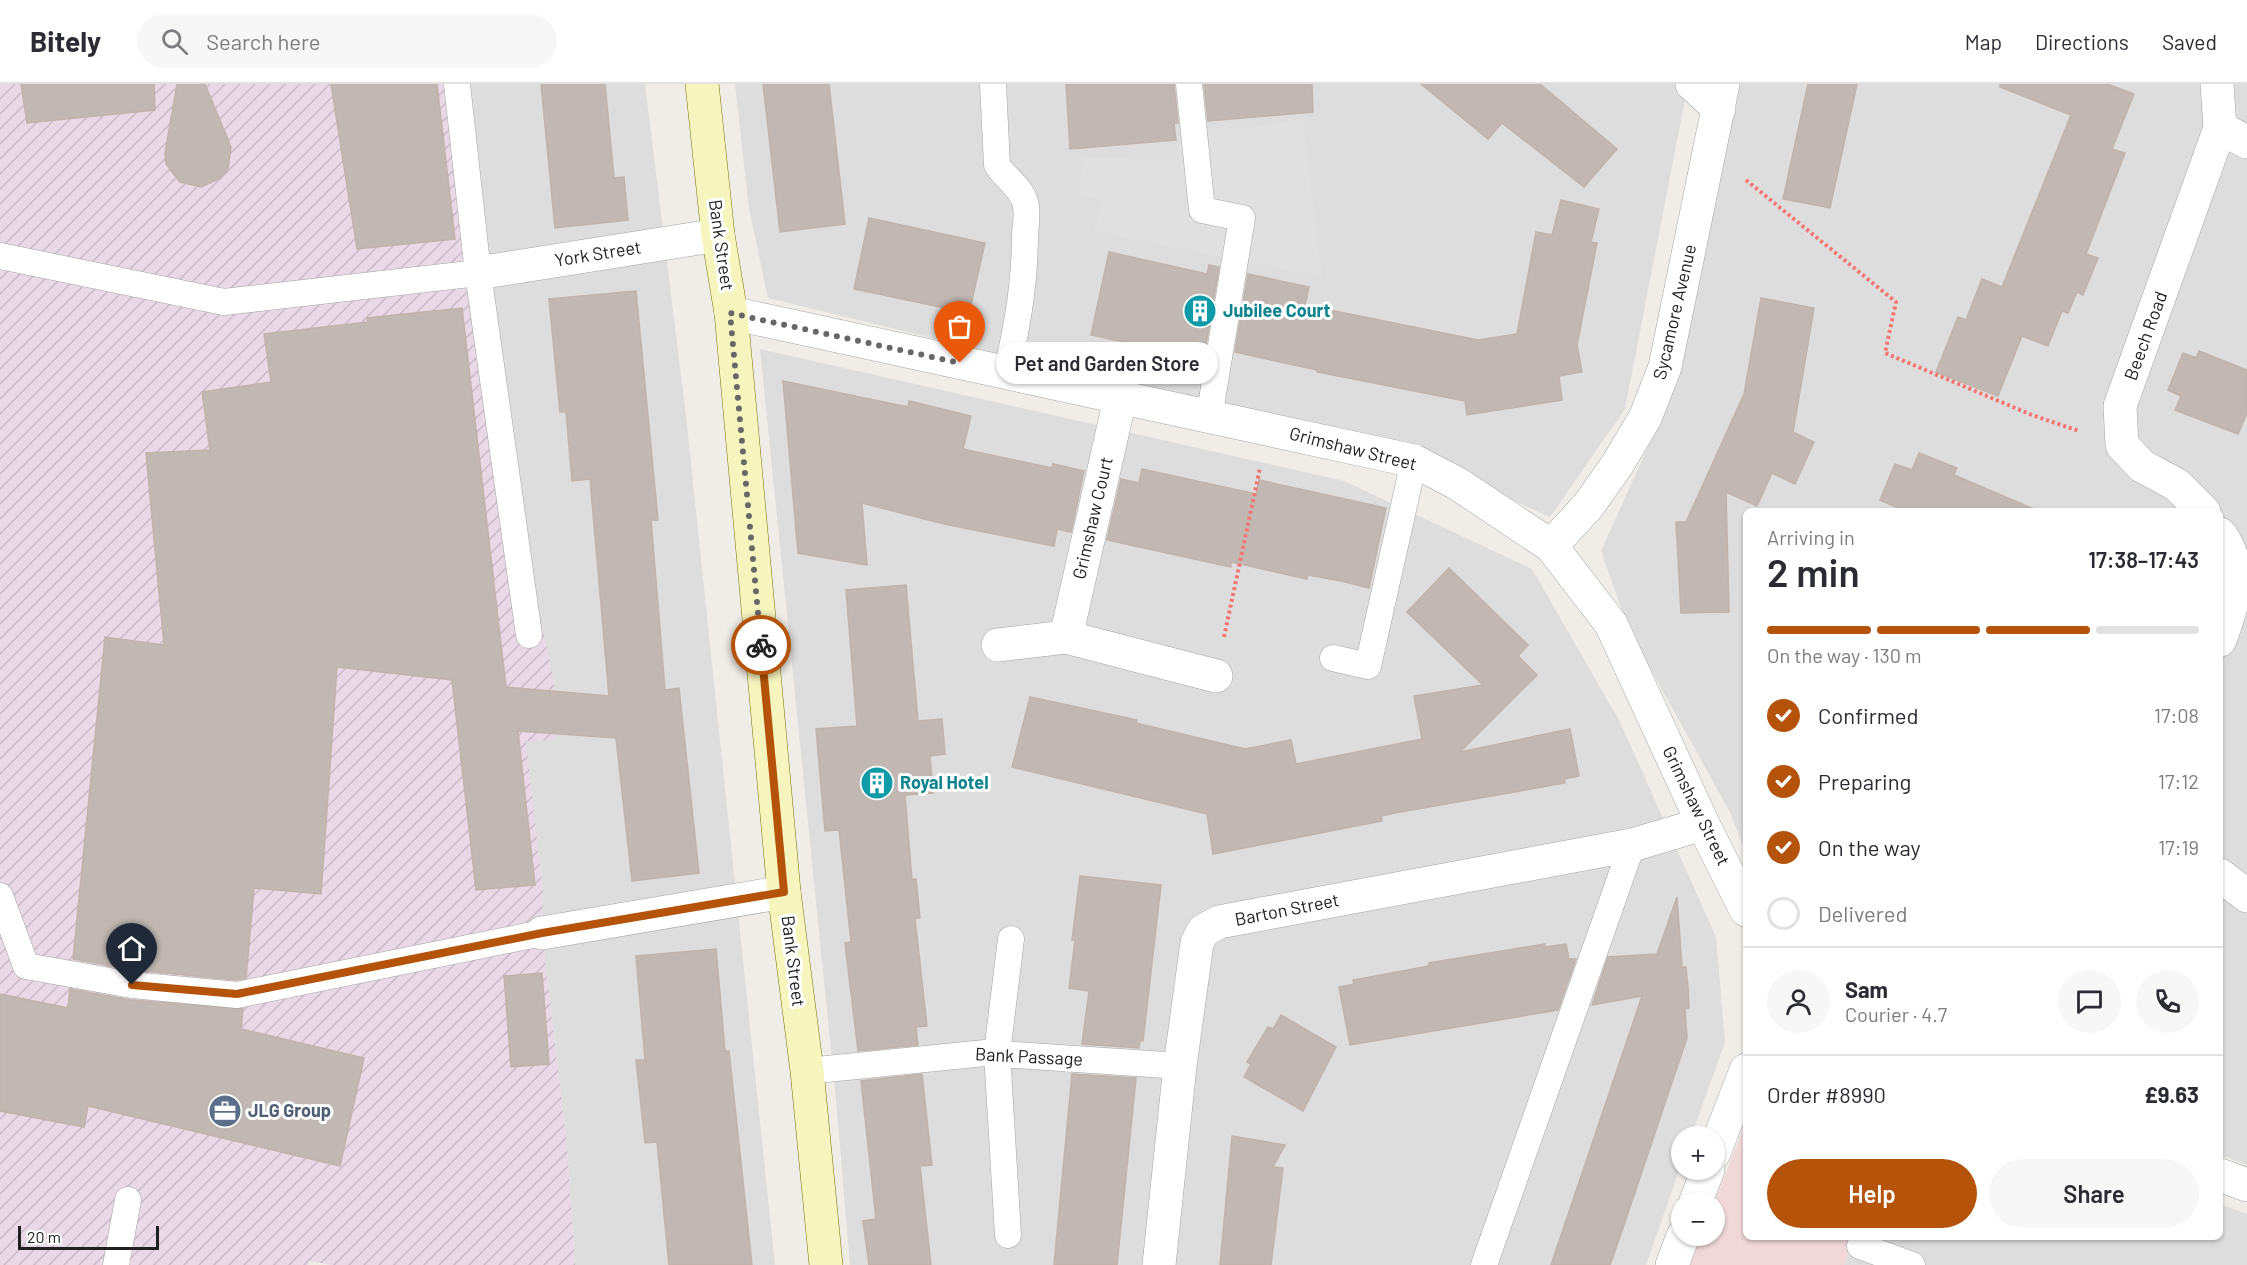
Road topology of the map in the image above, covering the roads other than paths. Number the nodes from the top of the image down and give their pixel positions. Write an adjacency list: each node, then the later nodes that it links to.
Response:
1 (457, 84): 11 (lane)
2 (702, 84): 9 (street, Bank Street)
3 (993, 84): 13 (lane)
4 (1189, 84): 15 (lane)
5 (1692, 84): 7 (street)
6 (2217, 84): 8 (street, Beech Road)
7 (1721, 96): 19 (street, Sycamore Avenue)
8 (2234, 135): 17 (street, Beech Road)
9 (718, 235): 11 (street, York Street); 12 (street, Bank Street)
10 (0, 256): 11 (lane)
11 (478, 273): 21 (lane)
12 (730, 313): 13 (street, Grimshaw Street); 29 (street, Bank Street)
13 (1006, 373): 14 (street, Grimshaw Street)
14 (1120, 399): 15 (street, Grimshaw Street); 22 (street, Grimshaw Court)
15 (1209, 418): 16 (street, Grimshaw Street)
16 (1414, 461): 19 (street, Grimshaw Street); 24 (lane)
17 (2200, 508)
18 (2223, 538): 20 (street)
19 (1551, 546): 26 (street, Grimshaw Street)
20 (2223, 632)
21 (529, 635)
22 (1066, 638): 23 (street); 25 (street)
23 (998, 645)
24 (1333, 658)
25 (1216, 676)
26 (1703, 824): 27 (street, Barton Street); 32 (street, Grimshaw Street)
27 (1632, 845): 36 (street, Barton Street); 49 (lane)
28 (2223, 877): 30 (street)
29 (784, 892): 33 (street); 37 (street, Bank Street)
30 (2247, 896)
31 (0, 897): 33 (lane)
32 (1743, 904)
33 (542, 933)
34 (1011, 939): 35 (lane)
35 (997, 1053): 36 (lane, Bank Passage); 37 (lane, Bank Passage); 43 (lane)
36 (1180, 1066): 48 (street, Barton Street)
37 (807, 1071): 47 (street, Bank Street)
38 (1743, 1078): 39 (street)
39 (1724, 1126)
40 (2223, 1175): 41 (street)
41 (2247, 1185)
42 (128, 1200): 46 (lane)
43 (1008, 1235)
44 (1679, 1246): 50 (street)
45 (1860, 1246): 51 (lane)
46 (116, 1265)
47 (826, 1265)
48 (1159, 1265)
49 (1484, 1265)
50 (1672, 1265)
51 (1912, 1265)

